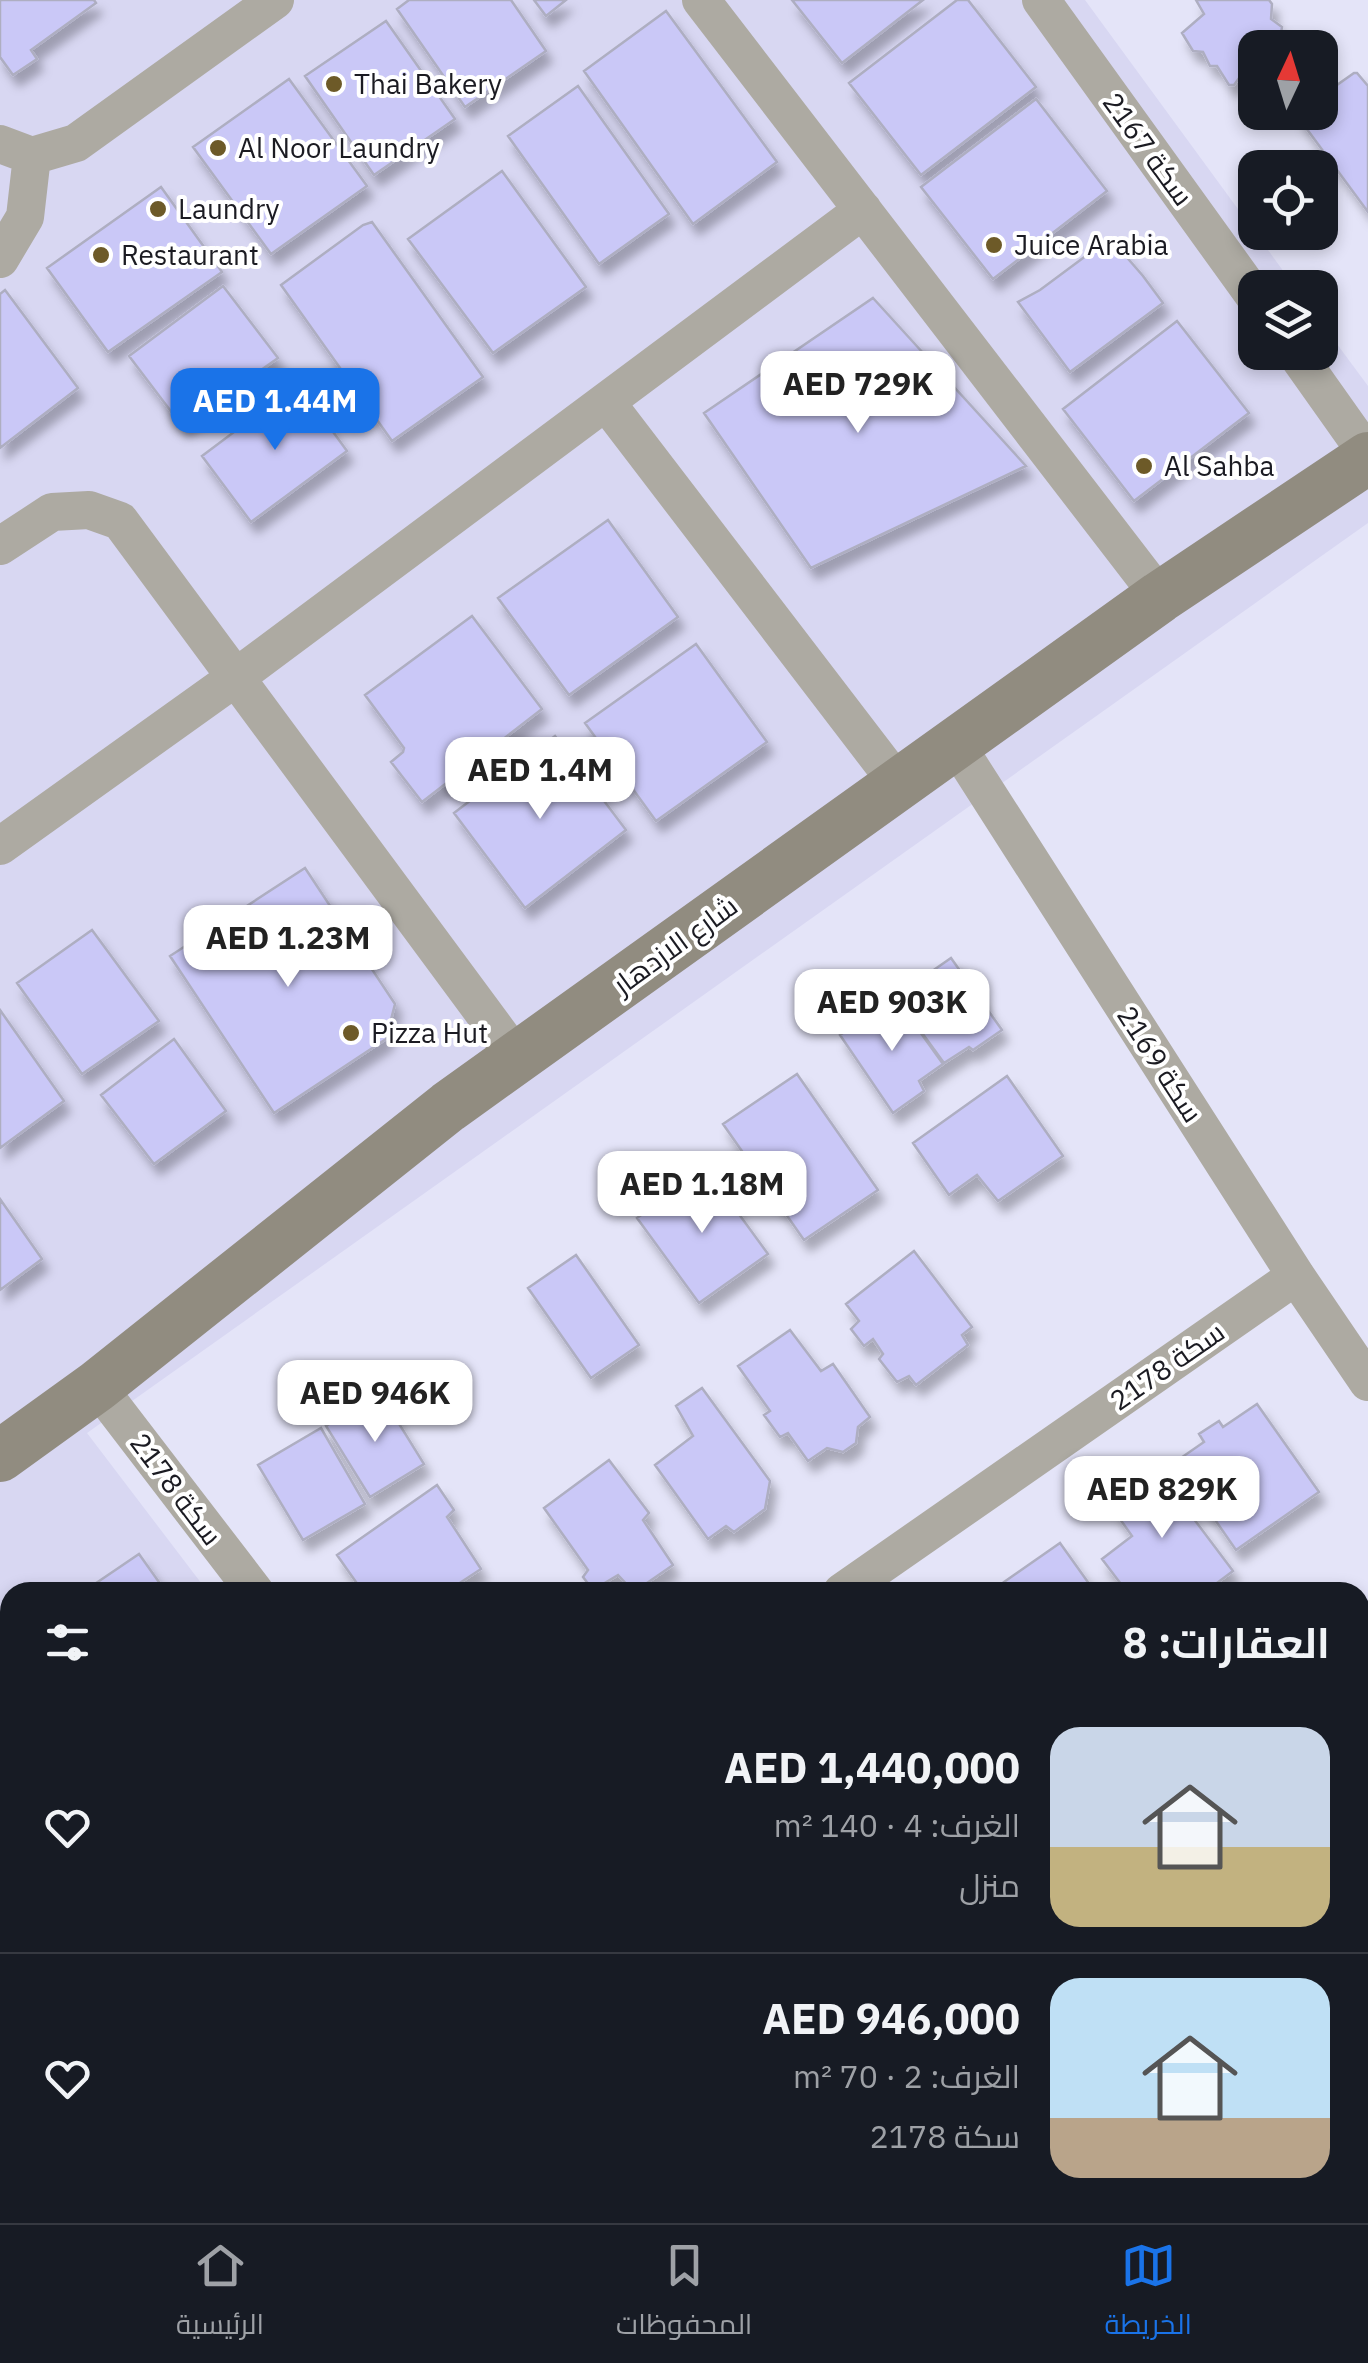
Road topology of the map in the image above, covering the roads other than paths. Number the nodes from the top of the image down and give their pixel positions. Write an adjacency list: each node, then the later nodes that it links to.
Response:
1 (275, 0): 4 (street)
2 (702, 0): 5 (street)
3 (1041, 0): 7 (street, سكة 2167)
4 (16, 150): 6 (street)
5 (862, 210): 9 (street); 12 (street)
6 (0, 259)
7 (1238, 274)
8 (1307, 370): 10 (street)
9 (606, 402): 13 (street); 15 (street)
10 (1368, 457): 12 (street, شارع الازدهار)
11 (0, 546): 13 (street)
12 (1160, 597): 14 (street, شارع الازدهار)
13 (235, 678): 16 (street); 17 (street)
14 (956, 743): 15 (street, شارع الازدهار); 18 (street, سكة 2169)
15 (899, 785): 17 (street, شارع الازدهار)
16 (0, 846)
17 (516, 1058): 20 (street, شارع الازدهار)
18 (1296, 1276): 19 (street, سكة 2169); 23 (street, سكة 2178)
19 (1368, 1382)
20 (98, 1386): 21 (street, شارع الازدهار); 22 (street, سكة 2178)
21 (0, 1456)
22 (247, 1582)
23 (871, 1582)

